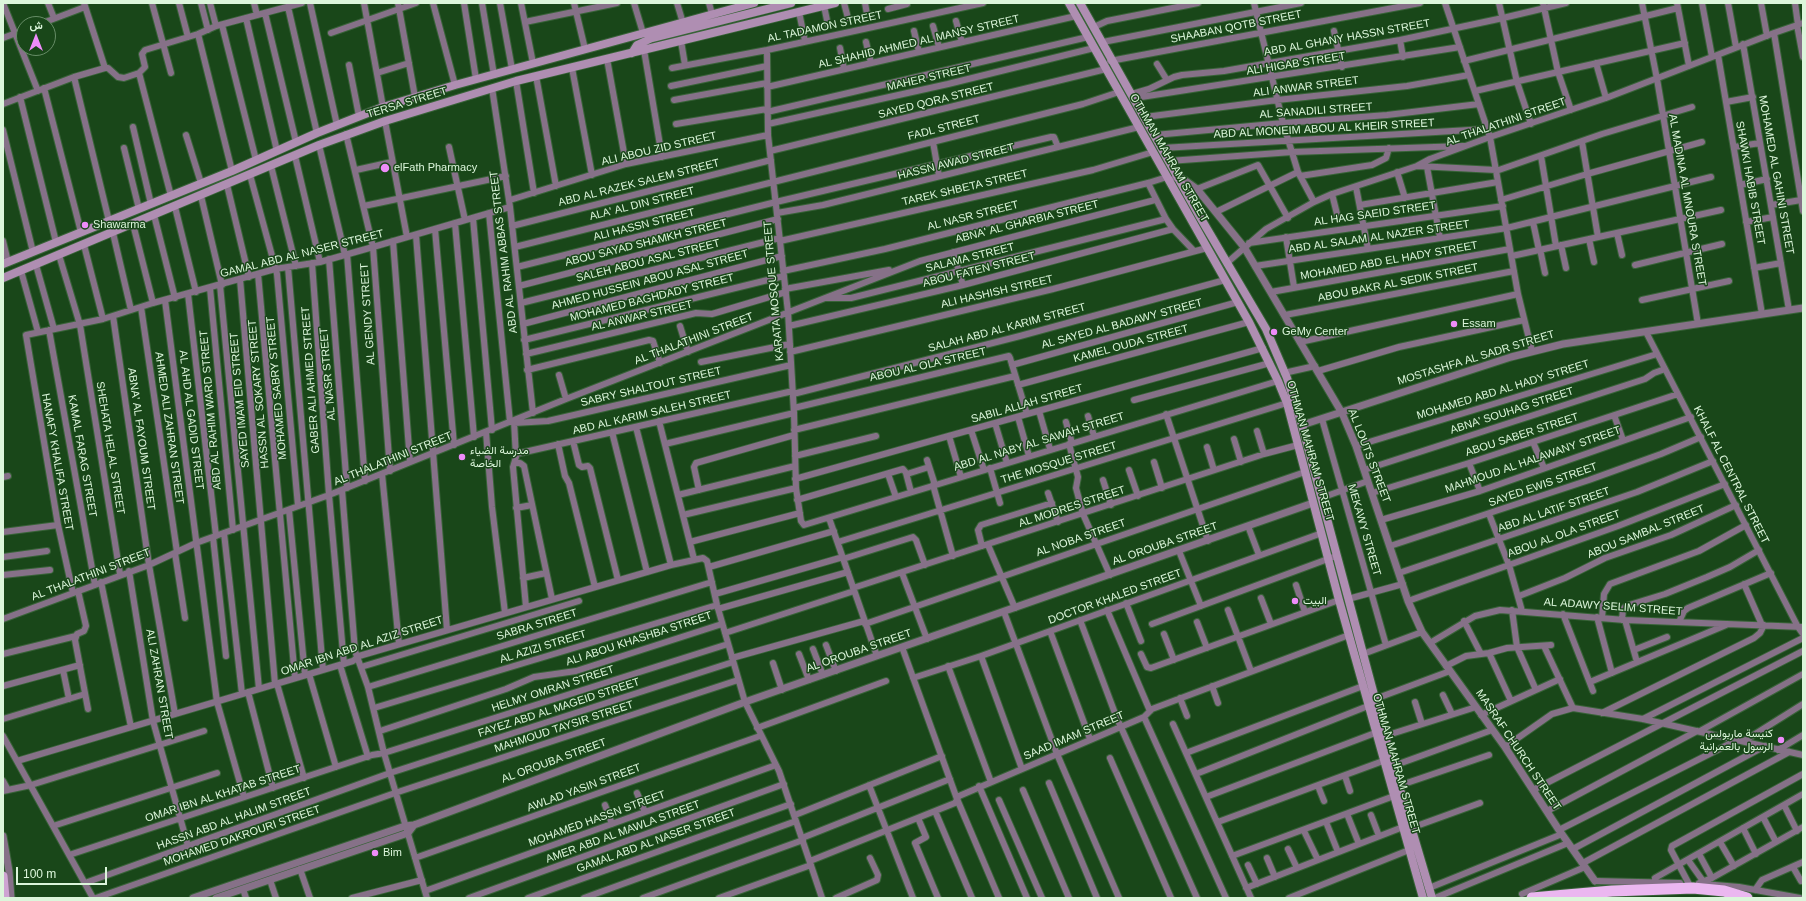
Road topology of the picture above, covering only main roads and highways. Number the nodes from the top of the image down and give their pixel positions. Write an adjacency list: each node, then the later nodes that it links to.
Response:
1 (754, 3): 6 (main road, TERSA STREET)
2 (791, 3): 7 (main road)
3 (835, 3): 7 (main road, TERSA STREET)
4 (1069, 3): 14 (main road, OTHMAN MAHRAM STREET)
5 (1080, 3): 14 (main road, OTHMAN MAHRAM STREET)
6 (729, 6): 8 (main road, TERSA STREET)
7 (632, 53): 10 (main road, TERSA STREET)
8 (441, 89): 9 (main road, TERSA STREET); 10 (main road)
9 (394, 103): 11 (main road); 12 (main road, TERSA STREET)
10 (447, 103): 11 (main road, TERSA STREET)
11 (401, 116): 13 (main road, TERSA STREET)
12 (6, 263)
13 (3, 278)
14 (1333, 558): 15 (main road, OTHMAN MAHRAM STREET); 15 (main road, OTHMAN MAHRAM STREET)
15 (1407, 828): 19 (main road, OTHMAN MAHRAM STREET); 20 (main road, OTHMAN MAHRAM STREET)
16 (3, 876): 18 (main road)
17 (1527, 896): 21 (highway)
18 (5, 898)
19 (1423, 898)
20 (1432, 898)
21 (1747, 898)

